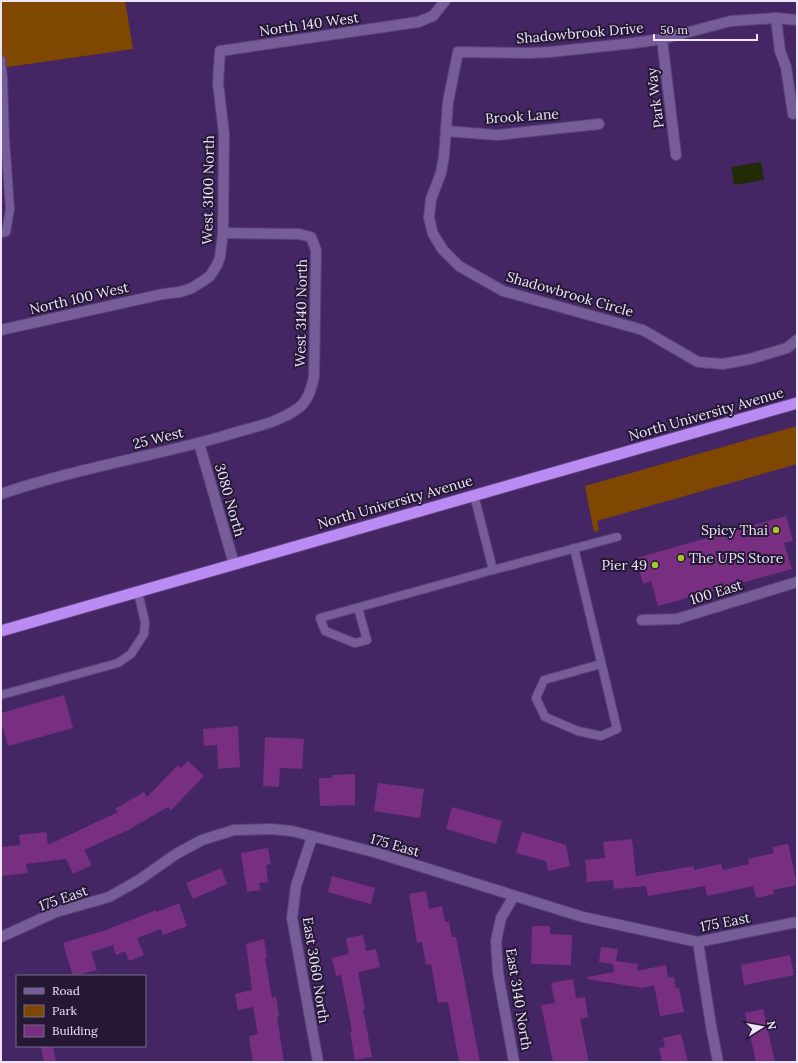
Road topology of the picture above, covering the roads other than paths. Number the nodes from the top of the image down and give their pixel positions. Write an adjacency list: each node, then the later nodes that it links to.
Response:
1 (445, 1): 5 (street, North 140 West)
2 (776, 18): 3 (street, Shadowbrook Drive); 4 (street, Shadowbrook Drive); 8 (street)
3 (797, 20)
4 (662, 39): 6 (street, Shadowbrook Drive); 11 (street, Park Way)
5 (220, 51): 13 (street, West 3100 North)
6 (458, 52): 10 (street, Shadowbrook Circle)
7 (1, 60): 12 (lane)
8 (793, 114)
9 (599, 124): 10 (street, Brook Lane)
10 (446, 131): 16 (street, Shadowbrook Circle)
11 (676, 155)
12 (1, 233)
13 (223, 233): 14 (street, West 3100 North); 17 (street, West 3140 North)
14 (163, 294): 15 (street, North 100 West)
15 (1, 330)
16 (797, 340)
17 (311, 391): 19 (street, 25 West)
18 (797, 403): 21 (highway, North University Avenue)
19 (199, 443): 20 (street, 25 West); 24 (street, 3080 North)
20 (1, 494)
21 (474, 495): 24 (highway, North University Avenue); 25 (lane)
22 (617, 537): 23 (lane)
23 (574, 548): 25 (lane); 31 (lane)
24 (234, 564): 27 (highway, North University Avenue)
25 (493, 570): 28 (lane)
26 (797, 582): 29 (street, 100 East)
27 (138, 592): 30 (highway, North University Avenue); 32 (lane)
28 (358, 608): 28 (lane)
29 (642, 620)
30 (1, 632)
31 (601, 664): 31 (lane)
32 (1, 695)
33 (312, 837): 34 (street, 175 East); 36 (street, 175 East); 38 (street, East 3060 North)
34 (514, 896): 37 (street, 175 East); 39 (street, East 3140 North)
35 (797, 922): 37 (street, 175 East)
36 (1, 937)
37 (698, 942): 40 (street)
38 (318, 1062)
39 (514, 1062)
40 (718, 1062)

